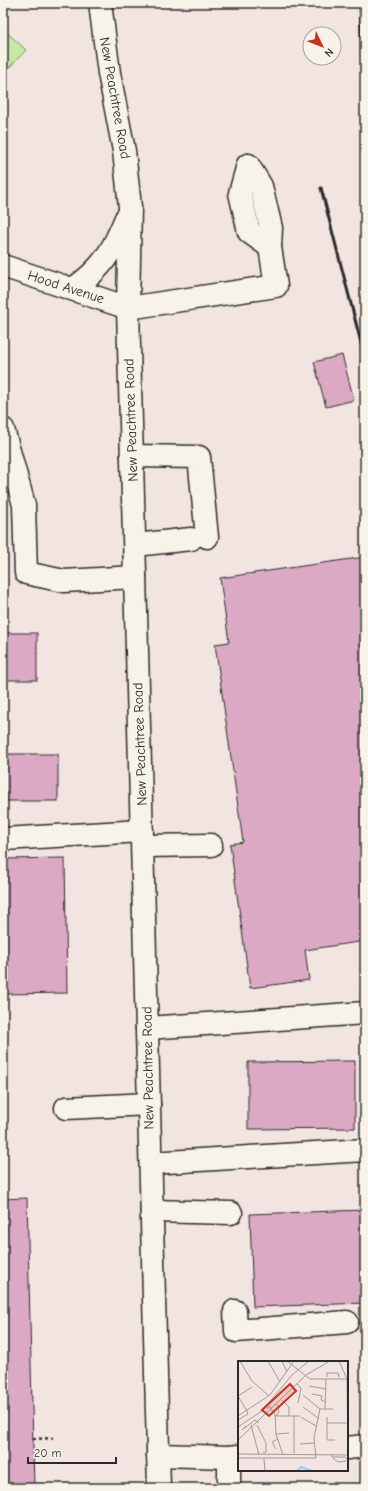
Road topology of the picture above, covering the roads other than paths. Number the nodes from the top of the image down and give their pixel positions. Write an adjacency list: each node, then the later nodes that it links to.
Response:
1 (100, 3): 2 (street, New Peachtree Road)
2 (130, 206): 5 (street); 6 (street, New Peachtree Road)
3 (270, 247): 6 (street)
4 (3, 266): 5 (street, Hood Avenue)
5 (73, 289): 6 (street, Hood Avenue)
6 (128, 308): 8 (street, New Peachtree Road)
7 (3, 429): 10 (street)
8 (132, 456): 9 (street, New Peachtree Road); 9 (street)
9 (134, 545): 10 (street, New Peachtree Road)
10 (135, 577): 11 (street, New Peachtree Road)
11 (142, 838): 12 (street); 13 (street); 15 (street, New Peachtree Road)
12 (3, 839)
13 (211, 845)
14 (365, 1013): 15 (street)
15 (147, 1028): 16 (street, New Peachtree Road)
16 (149, 1104): 17 (street); 19 (street, New Peachtree Road)
17 (66, 1108)
18 (365, 1150): 19 (street)
19 (151, 1163): 20 (street, New Peachtree Road)
20 (152, 1210): 21 (street); 26 (street, New Peachtree Road)
21 (230, 1213)
22 (235, 1311): 23 (street)
23 (348, 1322)
24 (365, 1446): 25 (street)
25 (348, 1448)
26 (158, 1455): 27 (street); 28 (street, New Peachtree Road)
27 (234, 1456): 29 (street)
28 (159, 1488)
29 (229, 1488)

